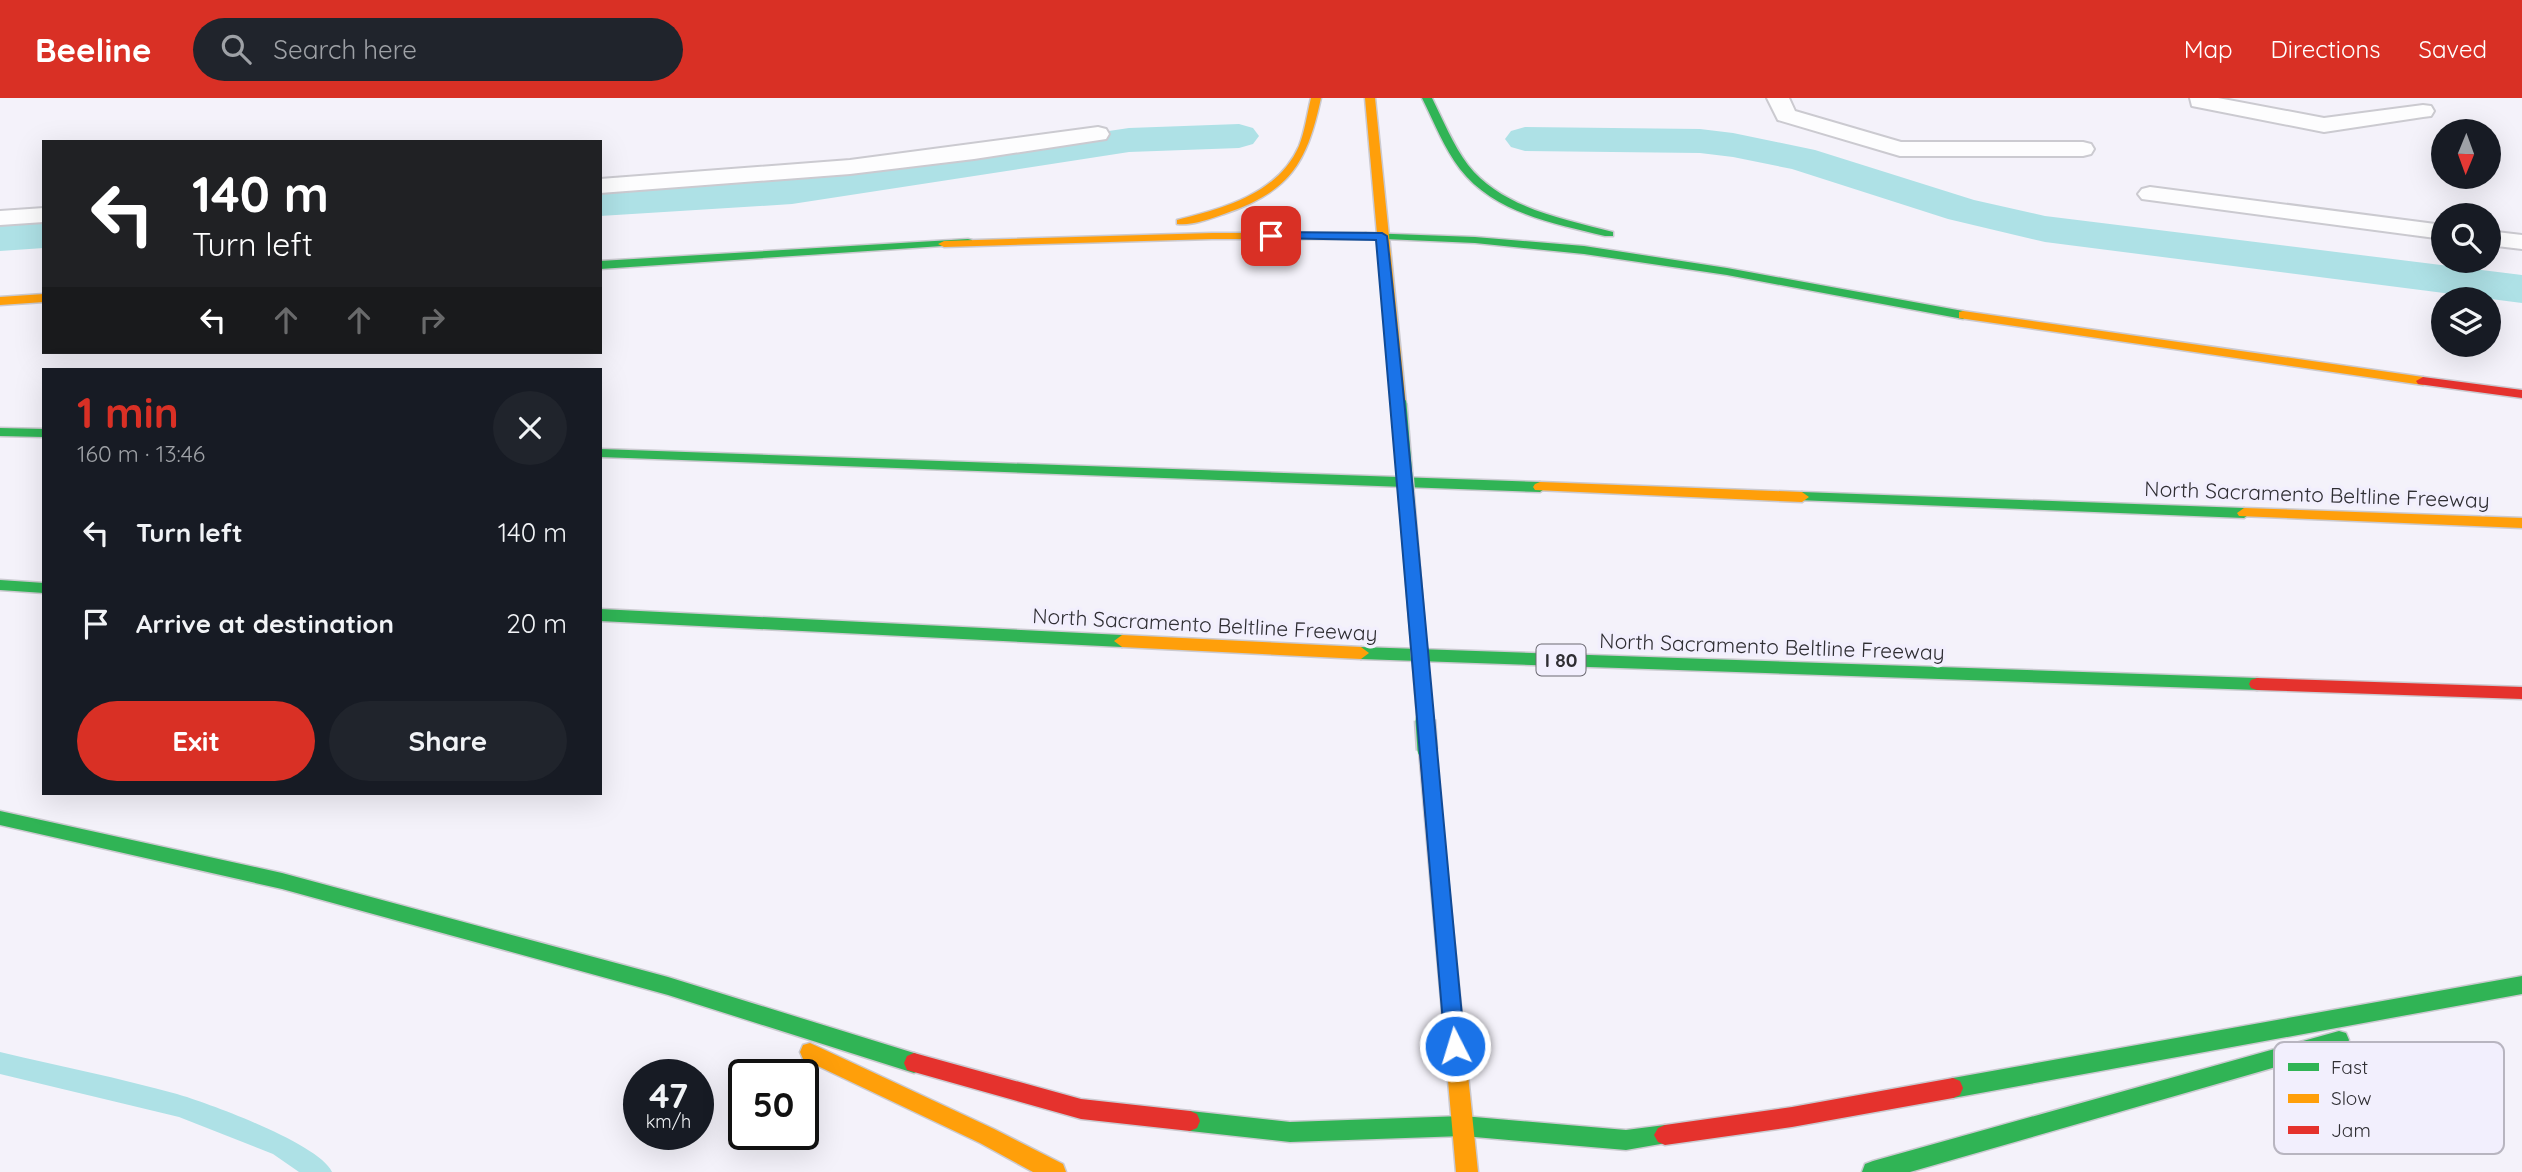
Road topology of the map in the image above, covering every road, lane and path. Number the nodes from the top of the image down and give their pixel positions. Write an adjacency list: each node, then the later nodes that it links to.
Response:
1 (1316, 98): 17 (main road)
2 (1370, 98): 14 (main road)
3 (1427, 98): 19 (main road)
4 (1778, 98): 8 (lane)
5 (2201, 98): 6 (lane)
6 (2423, 111)
7 (1098, 134): 9 (lane)
8 (2083, 149)
9 (602, 186)
10 (2150, 194): 13 (lane)
11 (42, 215): 12 (lane)
12 (0, 218)
13 (2431, 230)
14 (1382, 236): 17 (main road); 19 (main road); 38 (main road, bridge)
15 (2501, 240): 16 (lane)
16 (2522, 242)
17 (944, 244): 18 (main road)
18 (602, 265)
19 (1725, 270): 22 (main road)
20 (42, 298): 21 (main road)
21 (0, 301)
22 (2522, 394)
23 (0, 432): 24 (main road)
24 (42, 433)
25 (602, 453): 26 (main road, North Sacramento Beltline Freeway)
26 (2522, 523)
27 (0, 585): 28 (main road)
28 (42, 588)
29 (602, 615): 30 (main road, North Sacramento Beltline Freeway / I 80)
30 (2522, 694)
31 (0, 818): 32 (main road)
32 (668, 986): 38 (main road); 39 (main road)
33 (2522, 987): 34 (main road); 38 (main road)
34 (2390, 1026)
35 (2350, 1037): 36 (main road)
36 (2332, 1042)
37 (2274, 1059): 41 (main road)
38 (1463, 1126): 40 (main road)
39 (1055, 1172)
40 (1467, 1172)
41 (1873, 1172)

